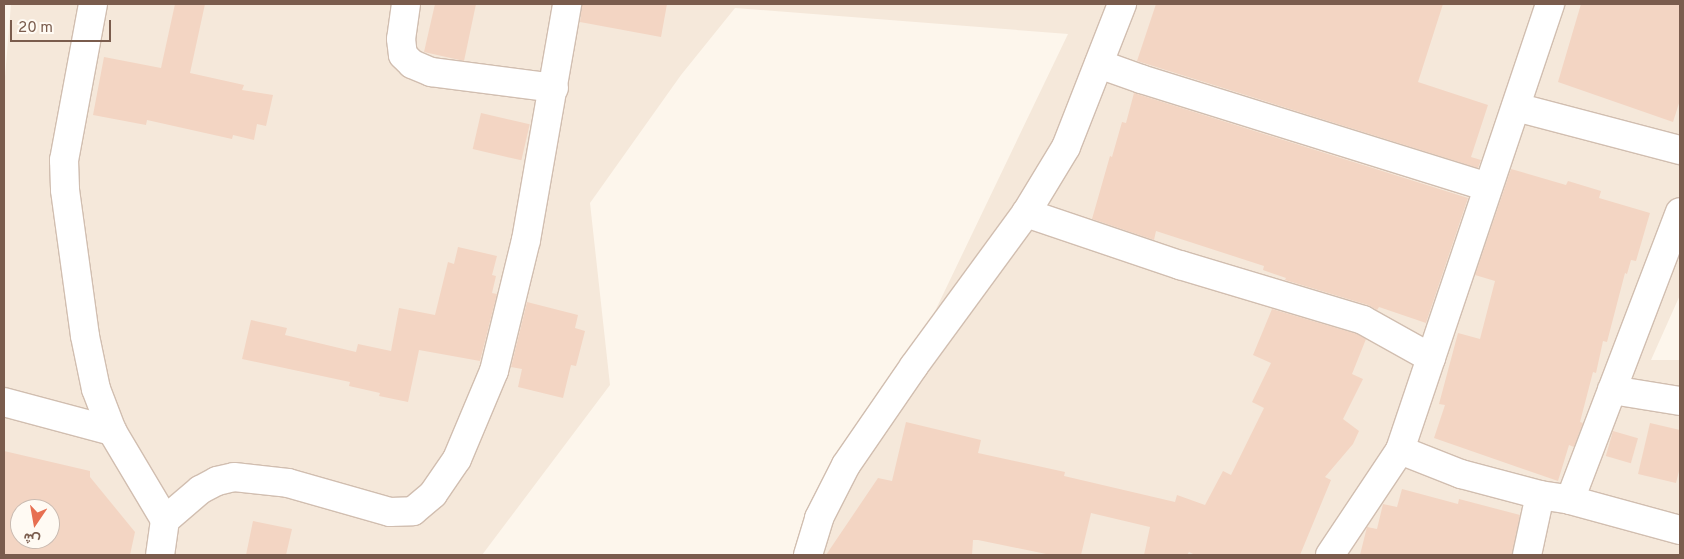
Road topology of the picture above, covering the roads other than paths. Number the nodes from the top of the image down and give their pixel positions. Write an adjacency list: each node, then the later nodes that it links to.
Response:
1 (93, 4): 17 (street)
2 (406, 4): 7 (street)
3 (567, 4): 7 (street)
4 (1122, 4): 6 (street)
5 (1550, 4): 8 (street)
6 (1099, 64): 10 (street); 12 (street)
7 (554, 88): 21 (street)
8 (1516, 107): 9 (street); 10 (street)
9 (1680, 150)
10 (1487, 187): 13 (street)
11 (1680, 212): 14 (street)
12 (1026, 213): 13 (street); 24 (street)
13 (1431, 358): 18 (street)
14 (1612, 390): 15 (street); 20 (street)
15 (1680, 401)
16 (4, 402): 17 (street)
17 (112, 431): 21 (street)
18 (1400, 450): 19 (street); 25 (street)
19 (1540, 495): 20 (street); 26 (street)
20 (1570, 500): 22 (street)
21 (166, 520): 23 (street)
22 (1680, 530)
23 (160, 555)
24 (808, 555)
25 (1330, 555)
26 (1527, 555)

